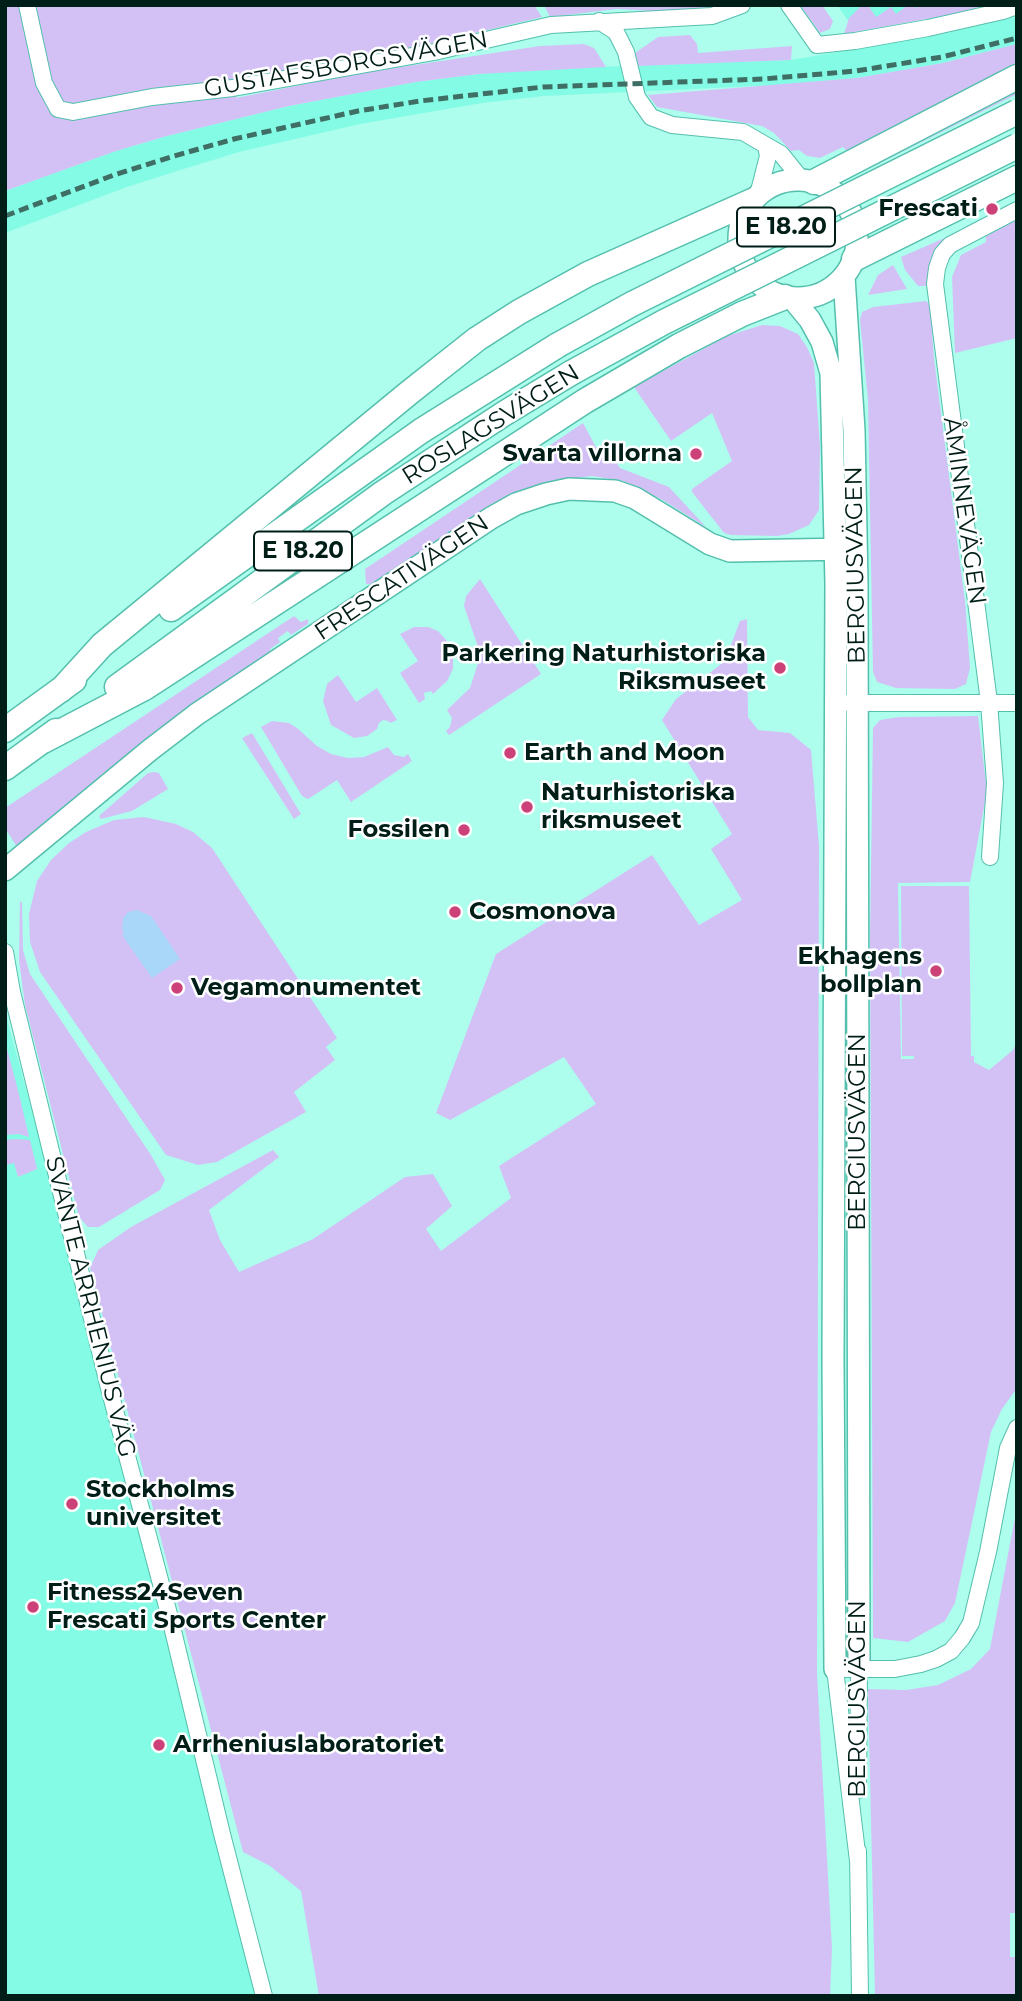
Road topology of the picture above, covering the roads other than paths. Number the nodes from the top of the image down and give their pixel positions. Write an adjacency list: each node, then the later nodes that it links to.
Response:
1 (27, 5): 6 (street, GUSTAFSBORGSVÄGEN)
2 (742, 5): 5 (street, GUSTAFSBORGSVÄGEN)
3 (789, 5): 4 (street)
4 (1017, 6)
5 (641, 19): 6 (street, GUSTAFSBORGSVÄGEN); 7 (street)
6 (599, 21): 7 (street)
7 (626, 52): 10 (street)
8 (1017, 77): 13 (main road)
9 (1017, 112): 19 (main road, ROSLAGSVÄGEN / E 18.20, bridge)
10 (766, 146): 13 (street); 14 (street)
11 (1017, 146): 25 (main road, ROSLAGSVÄGEN / E 18.20, bridge)
12 (1017, 178): 16 (main road)
13 (808, 181): 14 (street); 16 (street)
14 (755, 198): 17 (street); 19 (main road)
15 (1017, 210): 21 (street, ÅMINNEVÄGEN)
16 (849, 268): 17 (street); 18 (street, BERGIUSVÄGEN)
17 (788, 298): 18 (street, BERGIUSVÄGEN); 25 (main road)
18 (846, 549): 20 (street, BERGIUSVÄGEN); 22 (street, BERGIUSVÄGEN); 28 (street, FRESCATIVÄGEN)
19 (61, 690): 24 (main road, ROSLAGSVÄGEN / E 18.20)
20 (858, 702): 21 (street); 22 (street); 32 (street, BERGIUSVÄGEN)
21 (989, 702): 23 (street); 27 (street, ÅMINNEVÄGEN)
22 (835, 703): 31 (street, BERGIUSVÄGEN)
23 (1017, 703)
24 (5, 730)
25 (43, 741): 26 (main road, ROSLAGSVÄGEN / E 18.20)
26 (5, 768)
27 (990, 857)
28 (5, 870)
29 (5, 952): 34 (street, SVANTE ARRHENIUS VÄG)
30 (1017, 1428): 32 (street)
31 (835, 1669): 32 (street); 33 (street, BERGIUSVÄGEN)
32 (859, 1669): 33 (street, BERGIUSVÄGEN)
33 (858, 1861): 35 (street, BERGIUSVÄGEN)
34 (260, 1992)
35 (860, 1996)

